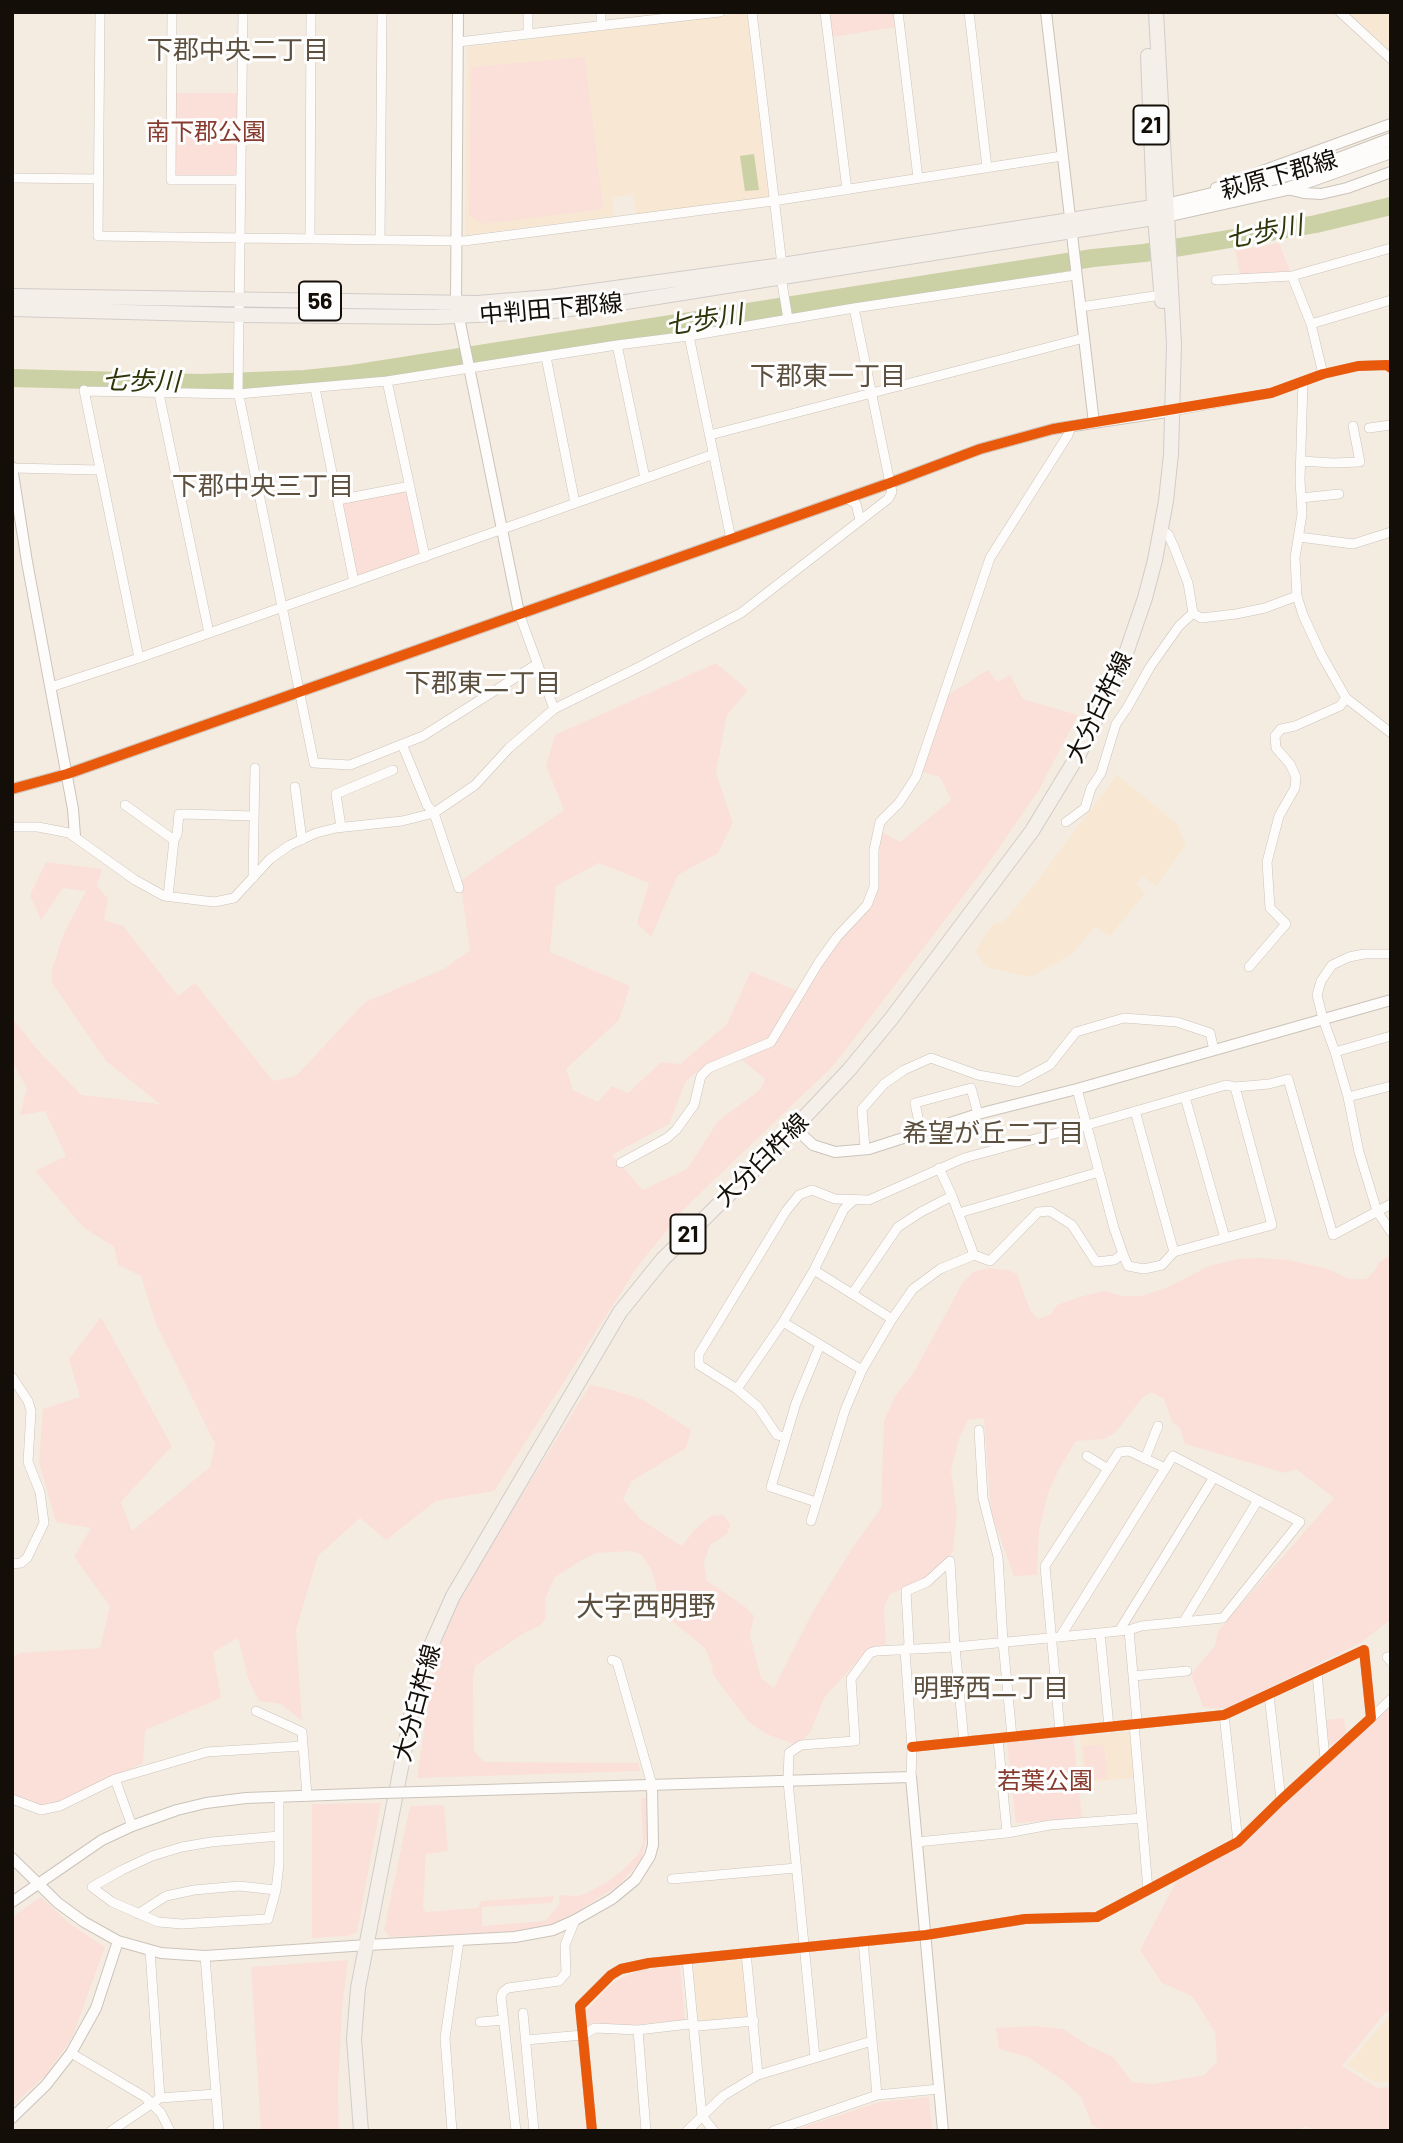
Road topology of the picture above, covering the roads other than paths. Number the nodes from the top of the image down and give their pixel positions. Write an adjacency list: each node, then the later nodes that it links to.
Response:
1 (100, 12): 32 (street)
2 (172, 12): 33 (street)
3 (243, 12): 33 (street)
4 (311, 12): 41 (street)
5 (382, 12): 42 (street)
6 (458, 12): 21 (street)
7 (528, 12): 20 (street)
8 (601, 12): 19 (street)
9 (720, 12): 18 (street)
10 (752, 12): 37 (street)
11 (825, 12): 35 (street)
12 (898, 12): 31 (street)
13 (969, 12): 27 (street)
14 (1046, 12): 26 (street)
15 (1147, 12): 38 (main road, 大分臼杵線 / 21)
16 (1156, 12): 38 (main road, 大分臼杵線 / 21)
17 (1340, 12): 22 (street)
18 (674, 15): 19 (street)
19 (601, 26): 20 (street)
20 (528, 34): 21 (street)
21 (458, 43): 43 (street)
22 (1391, 59)
23 (1391, 124): 36 (street)
24 (1391, 139): 28 (main road, 萩原下郡線)
25 (1391, 152): 28 (main road, 萩原下郡線)
26 (1062, 156): 27 (street); 39 (street)
27 (987, 168): 31 (street)
28 (1321, 172): 34 (main road, 萩原下郡線); 36 (main road, 萩原下郡線)
29 (1391, 172): 34 (street)
30 (12, 178): 32 (street)
31 (918, 178): 35 (street)
32 (99, 179): 40 (street)
33 (241, 180): 40 (street)
34 (1287, 188): 38 (main road, 萩原下郡線)
35 (847, 190): 37 (street)
36 (1216, 193): 38 (main road, 萩原下郡線)
37 (774, 201): 43 (street); 48 (street)
38 (1160, 211): 39 (main road, 中判田下郡線 / 56); 45 (main road, 大分臼杵線 / 21)
39 (1070, 224): 46 (street); 48 (main road, 中判田下郡線 / 56)
40 (240, 238): 41 (street); 53 (street)
41 (310, 239): 42 (street)
42 (380, 240): 43 (street)
43 (457, 241): 57 (street)
44 (1391, 248): 47 (street)
45 (1164, 260): 50 (main road, 大分臼杵線 / 21); 73 (main road, 大分臼杵線 / 21)
46 (1076, 273): 54 (street); 55 (street)
47 (1292, 276): 49 (street); 59 (street)
48 (782, 278): 57 (main road, 中判田下郡線 / 56); 58 (street)
49 (1216, 280)
50 (1161, 295): 54 (street); 73 (main road, 大分臼杵線 / 21)
51 (12, 296): 53 (main road, 中判田下郡線 / 56)
52 (1391, 300): 59 (street)
53 (239, 307): 56 (main road, 中判田下郡線 / 56); 57 (main road, 中判田下郡線 / 56); 70 (street)
54 (1080, 307): 61 (street)
55 (854, 308): 58 (street); 71 (street)
56 (12, 309)
57 (457, 310): 64 (street)
58 (788, 317): 60 (street)
59 (1311, 324): 66 (street)
60 (689, 336): 62 (street); 79 (street)
61 (1084, 338): 71 (street); 74 (street)
62 (617, 345): 63 (street); 84 (street)
63 (545, 357): 64 (street); 91 (street)
64 (469, 368): 67 (street); 93 (street)
65 (1391, 368): 66 (street)
66 (1323, 374): 68 (street)
67 (387, 381): 69 (street); 86 (street)
68 (1303, 382): 73 (street); 81 (street)
69 (315, 388): 70 (street); 90 (street)
70 (238, 392): 72 (street); 101 (street)
71 (872, 393): 79 (street); 85 (street)
72 (159, 394): 83 (street); 104 (street)
73 (1173, 411): 74 (street); 94 (main road, 大分臼杵線 / 21)
74 (1094, 423): 77 (street)
75 (1391, 425): 78 (street)
76 (1353, 426): 81 (street)
77 (1071, 427): 85 (street); 148 (street)
78 (1369, 428)
79 (710, 435): 80 (street)
80 (714, 454): 84 (street); 97 (street)
81 (1301, 461): 89 (street)
82 (12, 468): 83 (street); 107 (street)
83 (99, 470): 105 (street)
84 (645, 478): 91 (street)
85 (890, 483): 88 (street); 92 (street)
86 (410, 485): 90 (street); 98 (street)
87 (1339, 494): 89 (street)
88 (846, 498): 92 (street); 97 (street)
89 (1301, 498): 96 (street)
90 (338, 500): 99 (street)
91 (575, 503): 93 (street)
92 (860, 520): 110 (street)
93 (502, 530): 98 (street); 103 (street)
94 (1160, 530): 102 (street); 145 (main road, 大分臼杵線 / 21)
95 (1391, 533): 96 (street)
96 (1299, 537): 100 (street)
97 (731, 539): 103 (street)
98 (425, 557): 99 (street)
99 (354, 582): 101 (street)
100 (1297, 596): 102 (street); 109 (street)
101 (282, 607): 104 (street); 108 (street)
102 (1193, 612): 121 (street)
103 (519, 613): 106 (street); 108 (street)
104 (209, 634): 105 (street)
105 (139, 658): 107 (street)
106 (537, 664): 110 (street); 112 (street)
107 (51, 687): 115 (street)
108 (299, 692): 112 (street); 115 (street)
109 (1346, 698): 111 (street); 131 (street)
110 (554, 709): 119 (street)
111 (1391, 733)
112 (402, 744): 119 (street)
113 (255, 768): 120 (street)
114 (393, 770): 123 (street)
115 (67, 774): 117 (street); 124 (street)
116 (295, 787): 126 (street)
117 (12, 789)
118 (125, 806): 125 (street)
119 (433, 813): 123 (street); 128 (street)
120 (254, 816): 125 (street); 127 (street)
121 (1066, 822)
122 (12, 827): 124 (street)
123 (341, 827): 126 (street)
124 (75, 836): 129 (street)
125 (174, 840): 129 (street)
126 (302, 840): 127 (street)
127 (253, 879): 129 (street)
128 (459, 888)
129 (168, 897)
130 (1391, 954): 133 (street)
131 (1249, 967)
132 (1391, 1000): 133 (street)
133 (1323, 1019): 135 (street); 136 (street)
134 (1391, 1036): 136 (street)
135 (1214, 1050): 139 (street); 147 (street)
136 (1335, 1052): 141 (street)
137 (1391, 1086): 141 (street)
138 (1235, 1087): 140 (street); 154 (street); 157 (street)
139 (1077, 1090): 143 (street); 144 (street)
140 (1185, 1097): 142 (street); 157 (street)
141 (1348, 1097): 154 (street)
142 (1135, 1111): 144 (street); 158 (street)
143 (978, 1114): 146 (street); 146 (street)
144 (1087, 1125): 149 (street); 150 (street)
145 (795, 1128): 147 (street); 235 (main road, 大分臼杵線 / 21)
146 (920, 1132): 147 (street)
147 (864, 1149)
148 (621, 1163)
149 (939, 1168): 151 (street); 152 (street)
150 (1099, 1172): 155 (street); 159 (street)
151 (953, 1196): 155 (street); 162 (street)
152 (854, 1200): 161 (street); 168 (street)
153 (1391, 1204): 154 (street)
154 (1377, 1211): 156 (street)
155 (959, 1213): 160 (street)
156 (1391, 1233)
157 (1225, 1238): 158 (street)
158 (1174, 1252): 159 (street)
159 (1123, 1254): 160 (street)
160 (974, 1255): 163 (street)
161 (814, 1270): 162 (street); 164 (street)
162 (852, 1294): 163 (street)
163 (892, 1319): 166 (street)
164 (783, 1322): 165 (street); 168 (street)
165 (820, 1345): 166 (street); 171 (street)
166 (862, 1370): 178 (street)
167 (12, 1377): 180 (street)
168 (737, 1389): 171 (street)
169 (1158, 1426): 173 (street)
170 (979, 1430): 185 (street)
171 (785, 1437): 178 (street)
172 (1087, 1456): 175 (street)
173 (1145, 1459): 174 (street); 175 (street)
174 (1165, 1468): 176 (street); 184 (street)
175 (1108, 1469): 184 (street)
176 (1214, 1476): 177 (street); 182 (street)
177 (1258, 1500): 181 (street); 181 (street)
178 (816, 1502): 179 (street)
179 (811, 1521)
180 (12, 1564)
181 (1184, 1621): 182 (street)
182 (1124, 1630): 183 (street); 193 (street)
183 (1100, 1633): 184 (street); 200 (street)
184 (1055, 1637): 185 (street); 201 (street)
185 (1003, 1642): 186 (street); 202 (street)
186 (955, 1647): 187 (street); 187 (street); 204 (street)
187 (905, 1651): 206 (street); 210 (street)
188 (1391, 1656): 190 (street)
189 (612, 1660): 211 (street)
190 (1391, 1662)
191 (1187, 1671): 193 (street)
192 (1317, 1673): 194 (street); 198 (street); 207 (street)
193 (1133, 1676): 199 (street)
194 (1269, 1695): 197 (street); 215 (street)
195 (1391, 1699): 198 (street)
196 (256, 1711): 205 (street)
197 (1224, 1715): 199 (street); 221 (street)
198 (1371, 1718): 207 (street)
199 (1134, 1724): 200 (street); 216 (street)
200 (1109, 1727): 201 (street)
201 (1059, 1732): 202 (street)
202 (1012, 1737): 203 (street)
203 (998, 1739): 204 (street); 218 (street)
204 (964, 1742): 206 (street)
205 (302, 1746): 209 (street); 212 (street)
206 (912, 1747): 208 (street)
207 (1325, 1759): 215 (street)
208 (911, 1777): 210 (street); 220 (street)
209 (115, 1779): 214 (street); 217 (street)
210 (788, 1781): 211 (street); 223 (street)
211 (652, 1785): 212 (street, bridge); 230 (street)
212 (307, 1796): 213 (street)
213 (279, 1797): 217 (street); 219 (street)
214 (12, 1799)
215 (1281, 1800): 221 (street)
216 (1142, 1818): 218 (street); 227 (street)
217 (132, 1826): 225 (street)
218 (1007, 1833): 220 (street)
219 (279, 1836): 226 (street); 229 (street)
220 (917, 1842): 231 (street)
221 (1238, 1842): 227 (street)
222 (12, 1858): 225 (street)
223 (796, 1868): 224 (street); 236 (street)
224 (672, 1879)
225 (38, 1884): 228 (street); 232 (street)
226 (276, 1890): 229 (street); 229 (street)
227 (1148, 1890): 231 (street)
228 (12, 1902)
229 (138, 1914)
230 (575, 1920): 233 (street); 242 (street)
231 (926, 1935): 234 (street); 253 (street)
232 (118, 1941): 237 (street); 250 (street)
233 (459, 1941): 235 (street); 263 (street)
234 (863, 1941): 236 (street); 249 (street)
235 (367, 1945): 239 (street); 259 (main road, 大分臼杵線 / 21)
236 (804, 1946): 238 (street); 251 (street)
237 (150, 1950): 239 (street); 256 (street)
238 (746, 1953): 240 (street); 243 (street)
239 (205, 1956): 254 (street)
240 (687, 1959): 245 (street); 247 (street)
241 (523, 2013): 248 (street)
242 (504, 2020): 244 (street); 264 (street)
243 (754, 2021): 245 (street); 252 (street)
244 (480, 2022)
245 (692, 2025): 246 (street); 257 (street)
246 (638, 2030): 247 (street); 267 (street)
247 (583, 2035): 248 (street); 266 (street)
248 (526, 2040): 265 (street)
249 (872, 2041): 251 (street); 255 (street)
250 (71, 2053): 256 (street); 258 (street)
251 (815, 2057): 252 (street)
252 (758, 2075): 257 (street)
253 (939, 2090): 255 (street); 271 (street)
254 (215, 2094): 256 (street); 262 (street)
255 (877, 2095): 270 (street)
256 (156, 2100): 260 (street); 261 (street)
257 (702, 2116): 268 (street); 269 (street)
258 (12, 2118)
259 (361, 2129)
260 (111, 2131)
261 (170, 2131)
262 (219, 2131)
263 (452, 2131)
264 (516, 2131)
265 (534, 2131)
266 (592, 2131)
267 (646, 2131)
268 (687, 2131)
269 (714, 2131)
270 (773, 2131)
271 (943, 2131)

